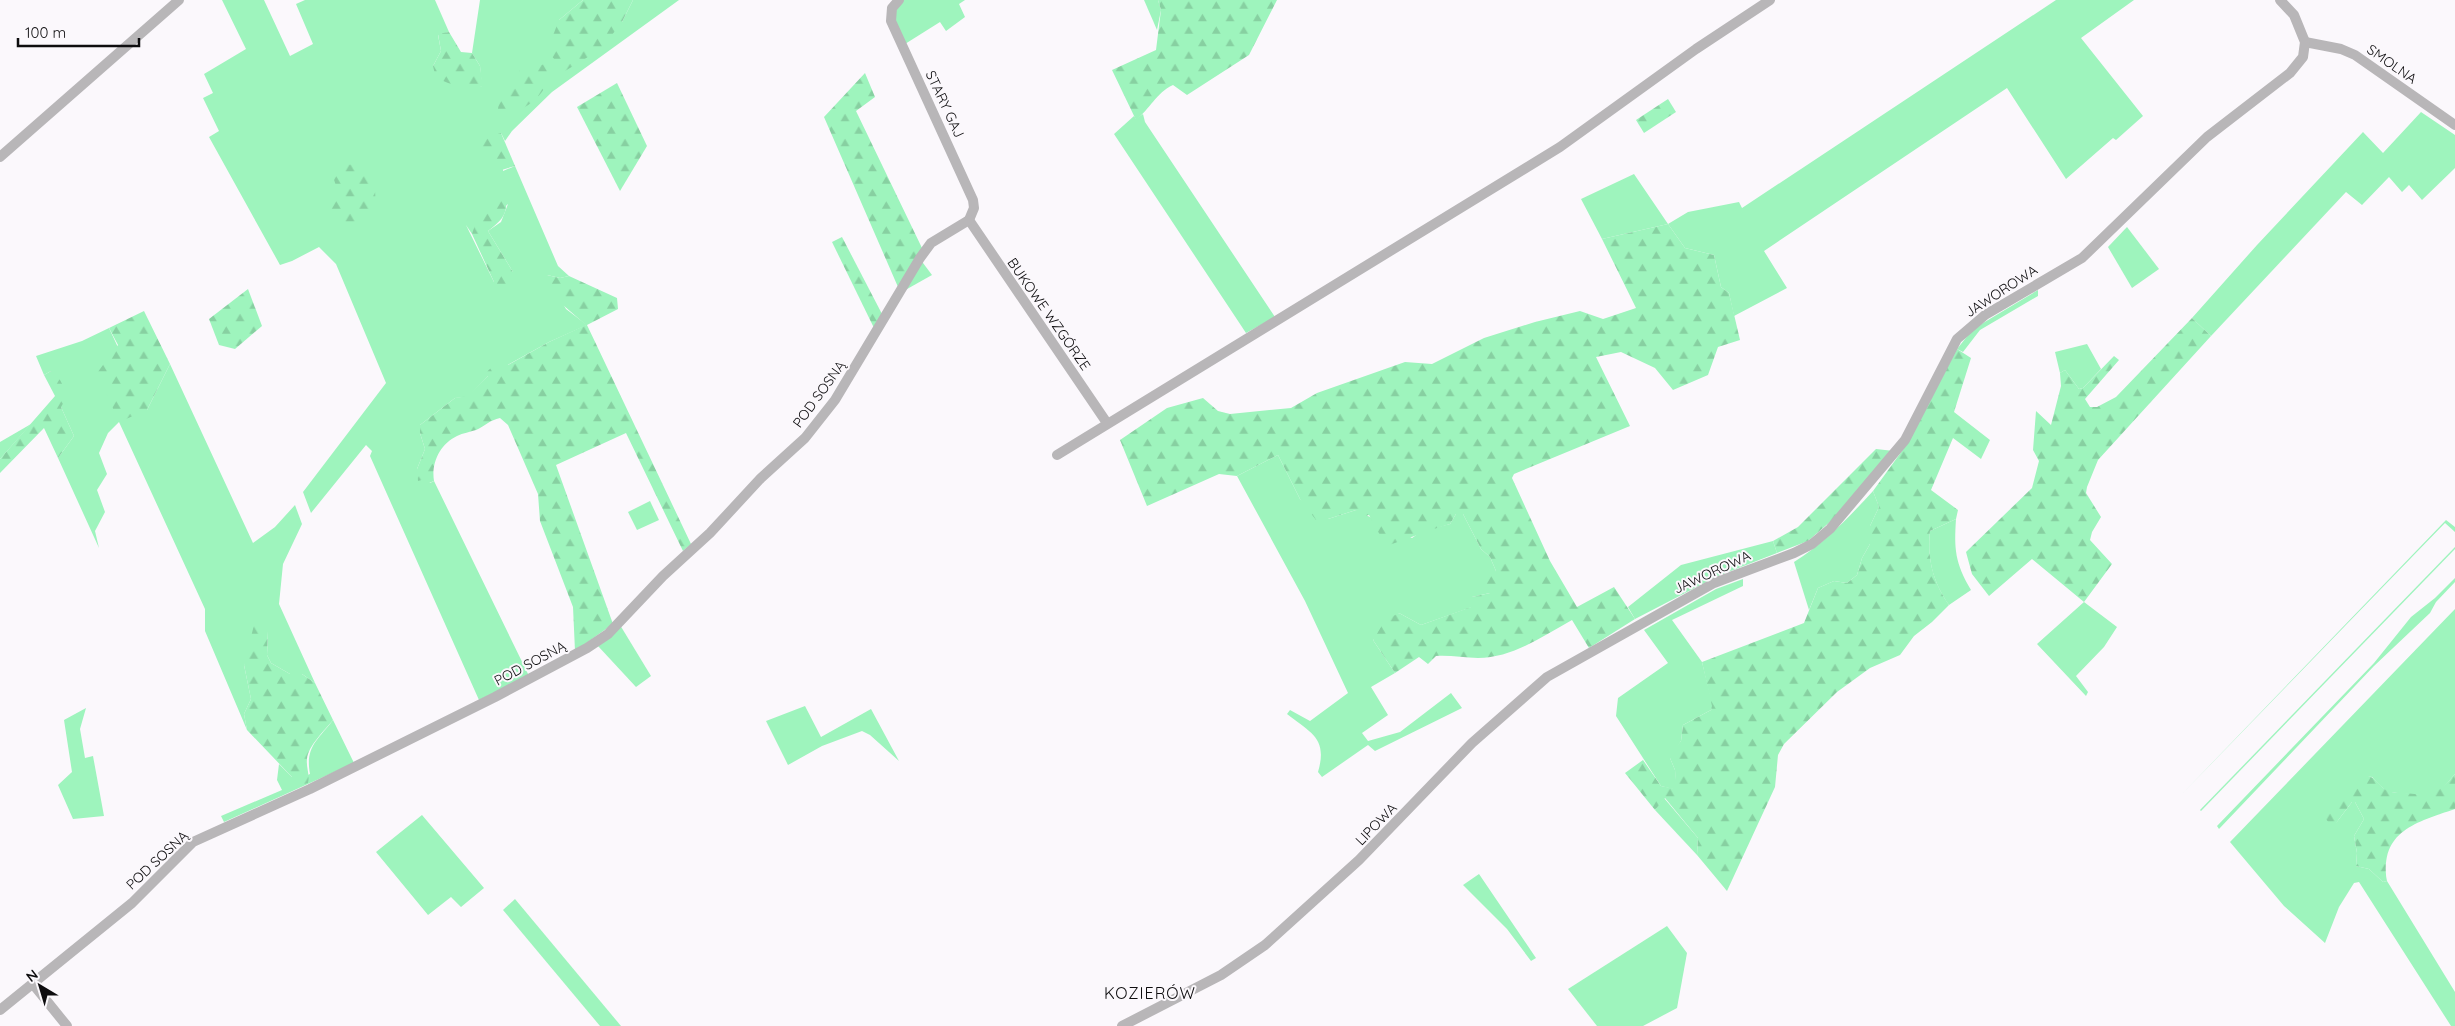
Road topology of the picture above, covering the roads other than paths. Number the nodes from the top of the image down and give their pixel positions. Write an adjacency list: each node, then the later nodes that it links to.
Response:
1 (179, 0): 7 (street)
2 (899, 0): 8 (street, STARY GAJ)
3 (1770, 0): 9 (street)
4 (2280, 0): 5 (street)
5 (2305, 42): 6 (street, SMOLNA); 11 (street, JAWOROWA)
6 (2455, 125)
7 (0, 157)
8 (969, 220): 9 (street, BUKOWE WZGÓRZE); 12 (street, POD SOSNĄ)
9 (1107, 423): 10 (street)
10 (1056, 455)
11 (1638, 626): 15 (street, LIPOWA)
12 (33, 984): 13 (street, POD SOSNĄ); 14 (street)
13 (0, 1010)
14 (67, 1026)
15 (1122, 1026)

